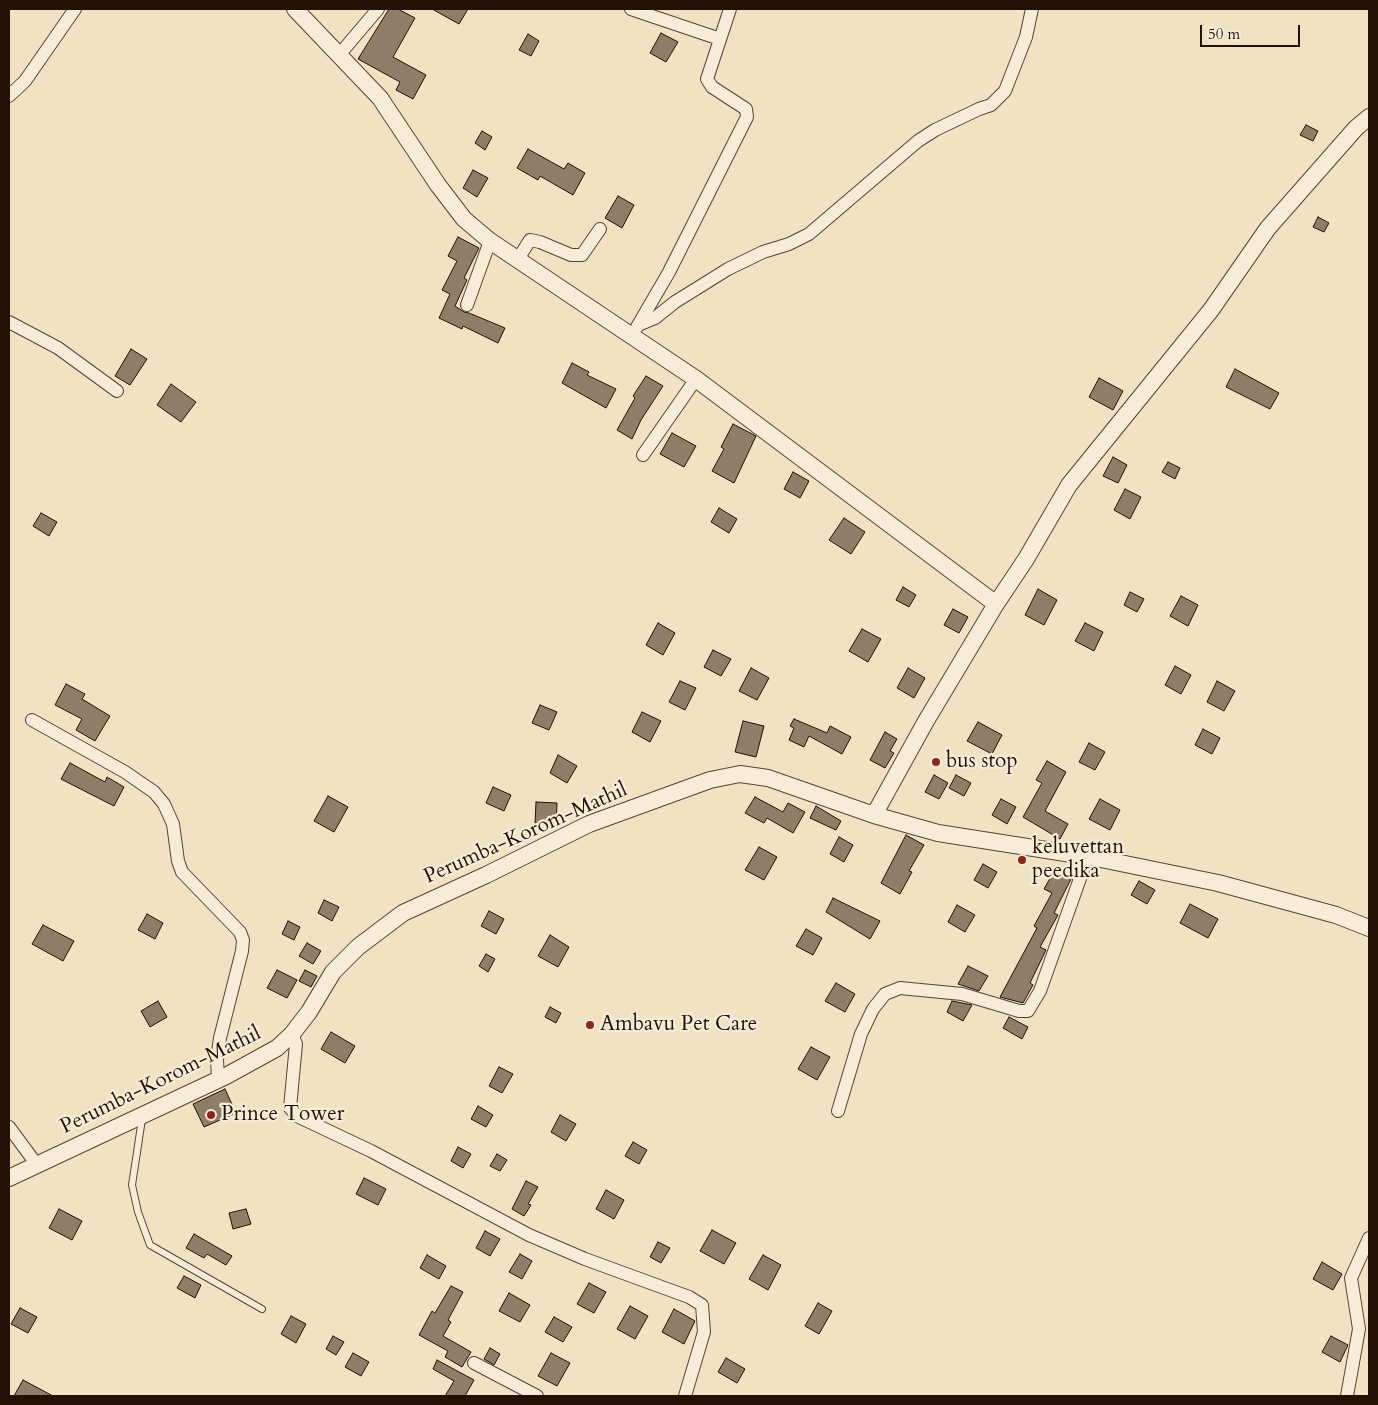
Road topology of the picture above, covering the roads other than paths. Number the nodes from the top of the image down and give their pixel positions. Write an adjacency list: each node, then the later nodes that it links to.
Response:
1 (75, 9): 9 (street)
2 (295, 9): 8 (street)
3 (378, 9): 8 (street)
4 (631, 9): 7 (street)
5 (730, 9): 7 (street)
6 (1032, 9): 16 (street)
7 (720, 39): 16 (street)
8 (339, 54): 12 (street)
9 (9, 96)
10 (1369, 118): 20 (street)
11 (600, 229): 13 (street)
12 (490, 240): 13 (street); 14 (street)
13 (518, 259): 16 (street)
14 (467, 304)
15 (9, 322): 18 (street)
16 (635, 330): 17 (street)
17 (696, 379): 19 (street); 20 (street)
18 (117, 390)
19 (642, 455)
20 (996, 604): 22 (street)
21 (32, 720): 26 (street)
22 (874, 815): 23 (street, Perumba-Korom-Mathil); 25 (street, Perumba-Korom-Mathil)
23 (1088, 856): 24 (street, Perumba-Korom-Mathil); 27 (street)
24 (1369, 928)
25 (292, 1034): 26 (street, Perumba-Korom-Mathil); 36 (street)
26 (218, 1079): 28 (street, Perumba-Korom-Mathil)
27 (838, 1111)
28 (143, 1115): 30 (street, Perumba-Korom-Mathil); 33 (lane)
29 (9, 1126): 30 (street)
30 (37, 1165): 31 (street, Perumba-Korom-Mathil)
31 (9, 1178)
32 (1369, 1238): 37 (street)
33 (262, 1309)
34 (474, 1363): 35 (street)
35 (537, 1396)
36 (684, 1396)
37 (1347, 1396)

